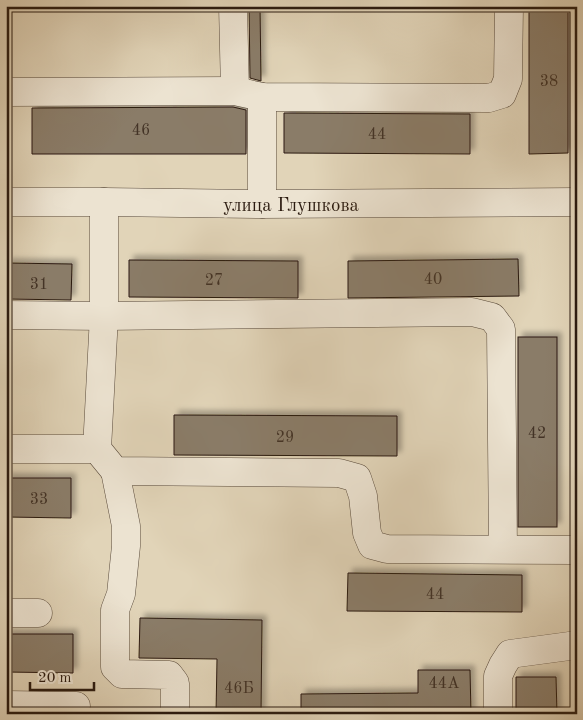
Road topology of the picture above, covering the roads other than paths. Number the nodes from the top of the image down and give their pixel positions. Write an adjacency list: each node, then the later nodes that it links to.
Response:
1 (234, 6): 3 (street)
2 (508, 6): 5 (street)
3 (235, 91): 4 (street); 5 (street)
4 (6, 92)
5 (262, 97): 9 (street)
6 (6, 202): 7 (street, улица Глушкова)
7 (104, 202): 9 (street, улица Глушкова); 11 (street)
8 (577, 202): 9 (street, улица Глушкова)
9 (262, 204)
10 (6, 315): 11 (street)
11 (104, 316): 13 (street); 15 (street)
12 (6, 449): 13 (street)
13 (97, 449): 14 (street)
14 (115, 472): 15 (street); 22 (street)
15 (503, 549): 16 (street)
16 (577, 550)
17 (6, 613): 18 (street)
18 (38, 613)
19 (577, 645): 23 (street)
20 (6, 705): 21 (street)
21 (76, 706)
22 (175, 714)
23 (498, 714)

